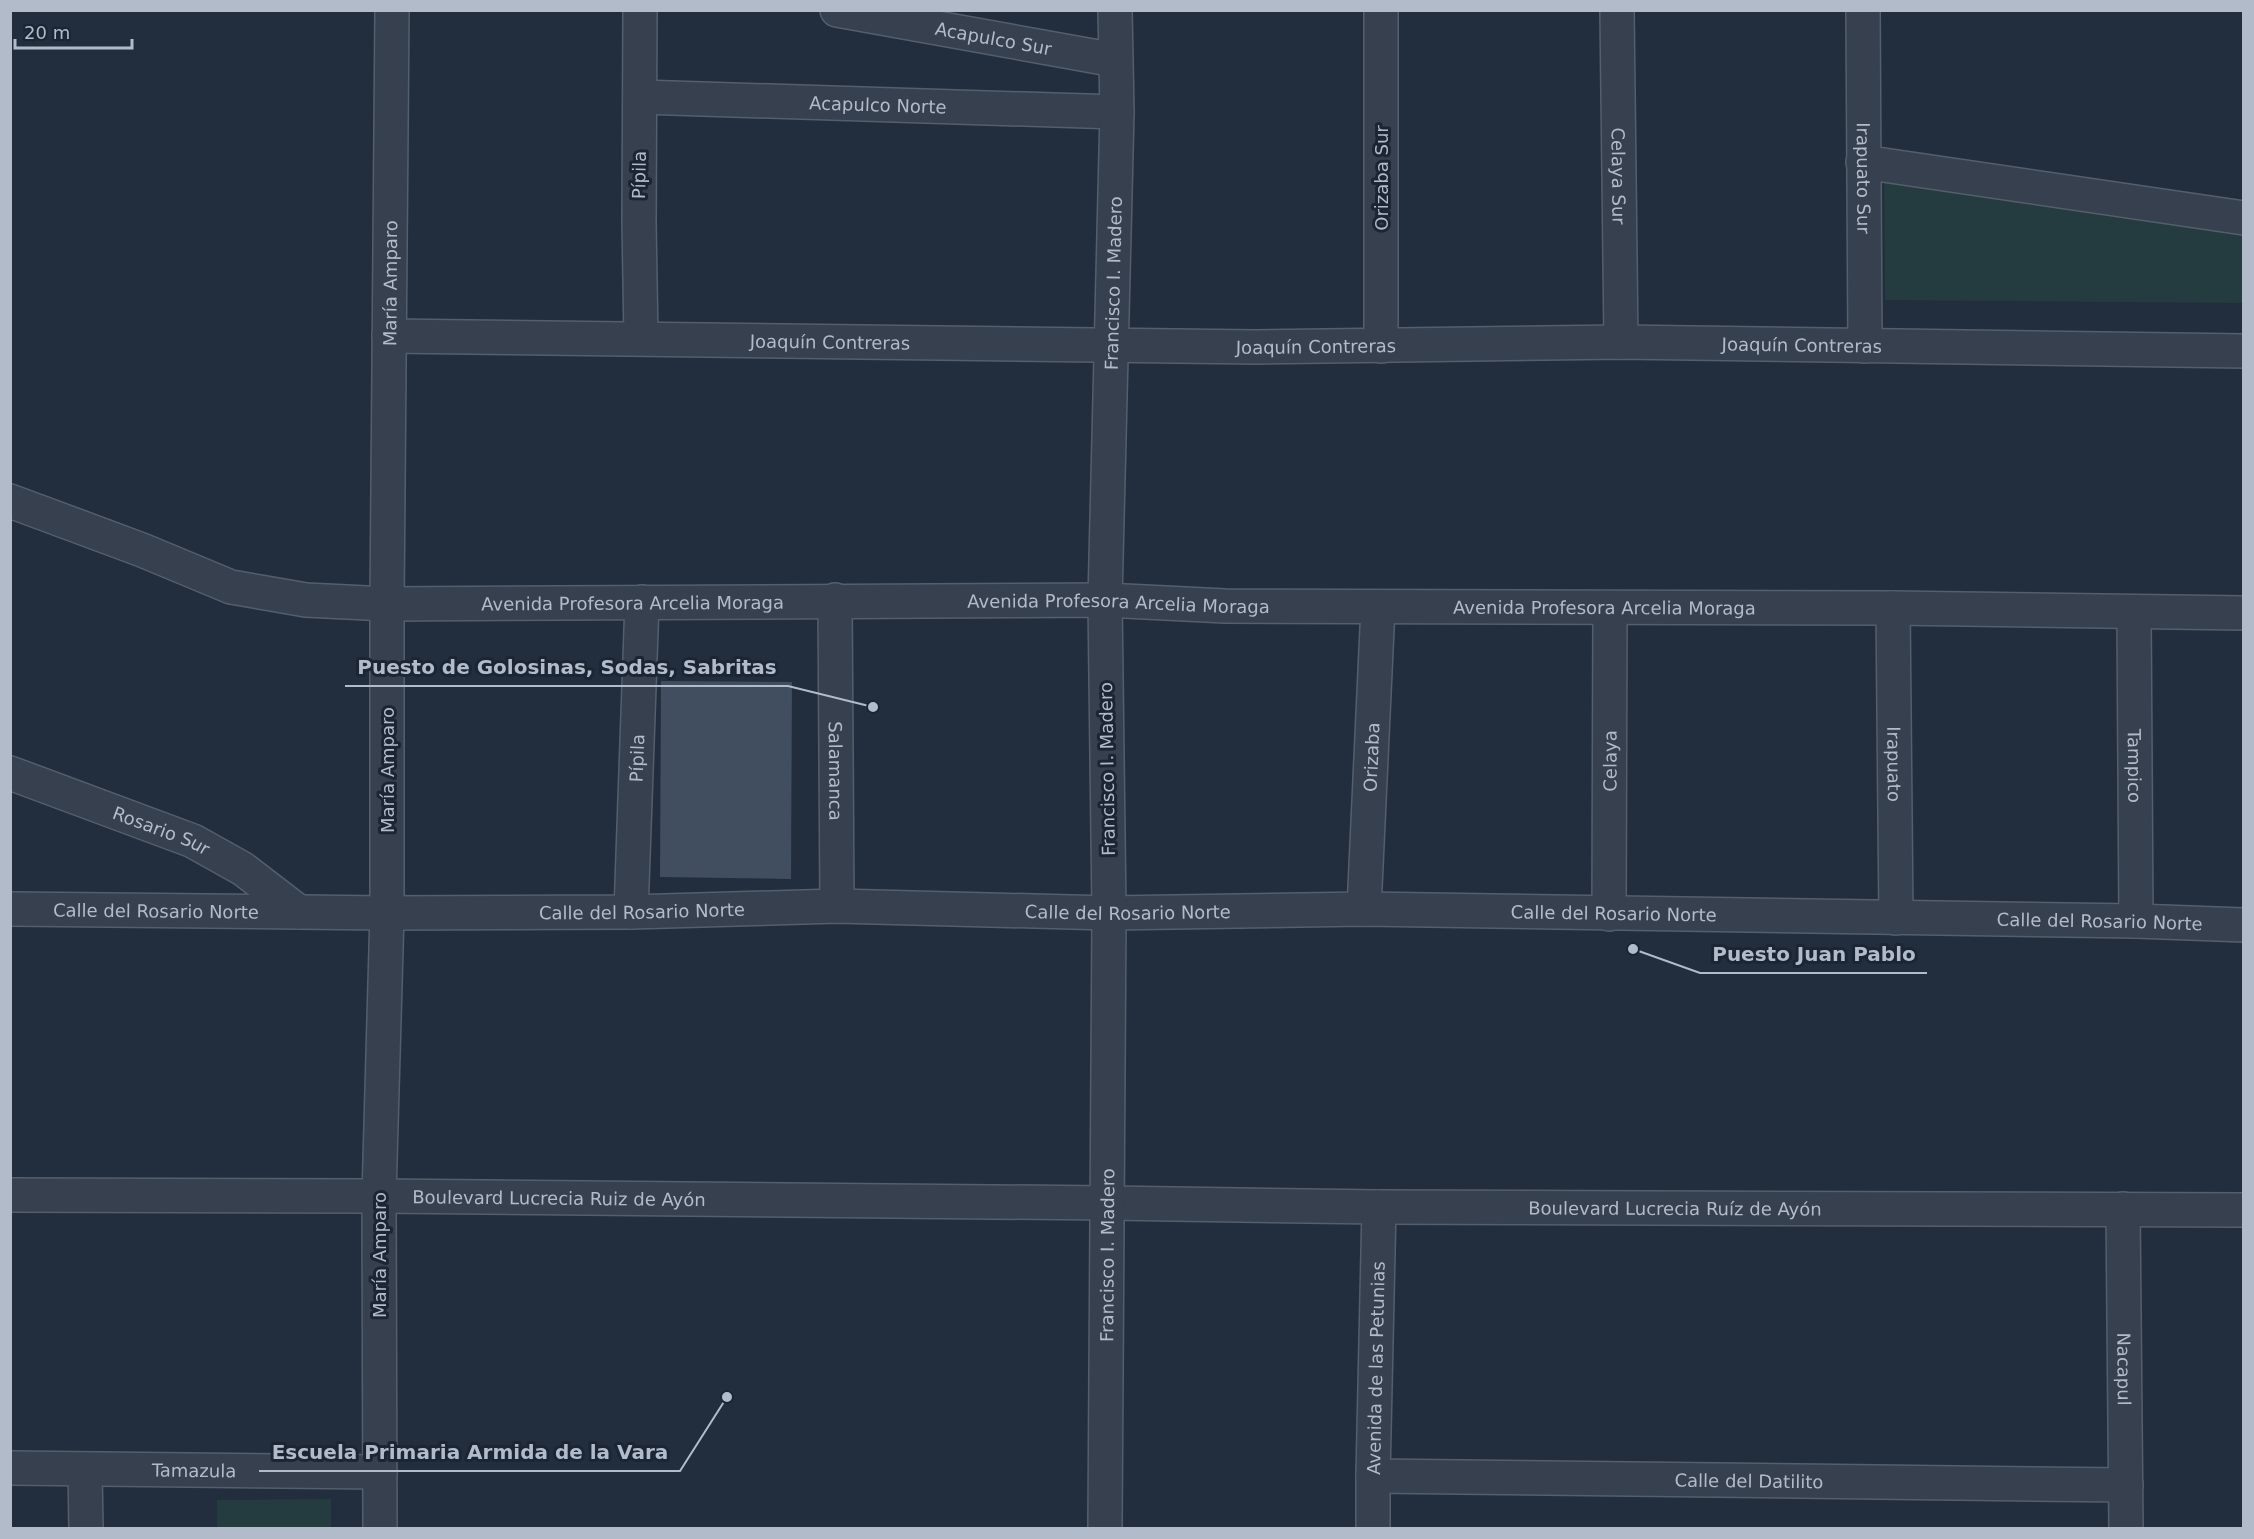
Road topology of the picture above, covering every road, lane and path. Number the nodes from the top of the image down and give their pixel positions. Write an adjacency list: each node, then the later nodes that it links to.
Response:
1 (392, 10): 13 (street, María Amparo)
2 (640, 10): 9 (street, Pípila)
3 (837, 10): 8 (street, Acapulco Sur)
4 (1115, 10): 8 (street, Francisco I. Madero)
5 (1381, 10): 17 (street, Orizaba Sur)
6 (1617, 10): 15 (street, Celaya Sur)
7 (1863, 10): 11 (street, Irapuato Sur)
8 (1115, 60): 10 (street, Francisco I. Madero)
9 (640, 97): 10 (street, Acapulco Norte); 14 (street, Pípila)
10 (1117, 112): 16 (street, Francisco I. Madero)
11 (1863, 162): 12 (street); 18 (street, Irapuato Sur)
12 (2244, 218)
13 (389, 336): 14 (street, Joaquín Contreras); 24 (street, María Amparo)
14 (641, 339): 16 (street, Joaquín Contreras)
15 (1621, 342): 17 (street, Joaquín Contreras); 18 (street, Joaquín Contreras)
16 (1112, 345): 17 (street, Joaquín Contreras); 22 (street, Francisco I. Madero)
17 (1381, 346)
18 (1865, 346): 19 (street, Joaquín Contreras)
19 (2244, 351)
20 (10, 501): 24 (street, Avenida Profesora Arcelia Moraga)
21 (834, 600): 22 (street, Avenida Profesora Arcelia Moraga); 23 (street, Avenida Profesora Arcelia Moraga); 31 (street, Salamanca)
22 (1105, 600): 25 (street, Avenida Profesora Arcelia Moraga); 37 (street, Francisco I. Madero)
23 (642, 602): 24 (street, Avenida Profesora Arcelia Moraga); 35 (street, Pípila)
24 (387, 604): 36 (street, María Amparo)
25 (1378, 607): 26 (street, Avenida Profesora Arcelia Moraga); 33 (street, Orizaba)
26 (1610, 608): 27 (street, Avenida Profesora Arcelia Moraga); 38 (street, Celaya)
27 (1893, 608): 28 (street, Avenida Profesora Arcelia Moraga); 39 (street, Irapuato)
28 (2134, 612): 29 (street, Avenida Profesora Arcelia Moraga); 40 (street, Tampico)
29 (2244, 613)
30 (10, 773): 34 (street, Rosario Sur)
31 (837, 906): 35 (street, Calle del Rosario Norte); 37 (street, Calle del Rosario Norte)
32 (10, 909): 34 (street, Calle del Rosario Norte)
33 (1364, 909): 37 (street, Calle del Rosario Norte); 38 (street, Calle del Rosario Norte)
34 (299, 912): 36 (street, Calle del Rosario Norte)
35 (631, 912): 36 (street, Calle del Rosario Norte)
36 (387, 913): 43 (street, María Amparo)
37 (1109, 913): 44 (street, Francisco I. Madero)
38 (1610, 914): 39 (street, Calle del Rosario Norte)
39 (1896, 918): 40 (street, Calle del Rosario Norte)
40 (2136, 921): 41 (street, Calle del Rosario Norte)
41 (2244, 925)
42 (10, 1195): 43 (street, Boulevard Lucrecia Ruiz de Ayón)
43 (379, 1196): 44 (street, Boulevard Lucrecia Ruiz de Ayón); 50 (street, María Amparo)
44 (1108, 1203): 45 (street, Boulevard Lucrecia Ruíz de Ayón); 55 (street, Francisco I. Madero)
45 (1378, 1207): 46 (street, Boulevard Lucrecia Ruíz de Ayón); 51 (street, Avenida de las Petunias)
46 (2124, 1209): 47 (street, Boulevard Lucrecia Ruíz de Ayón); 52 (street, Nacapul)
47 (2244, 1210)
48 (10, 1468): 49 (street, Tamazula)
49 (85, 1468): 50 (street, Tamazula); 53 (street)
50 (380, 1472): 54 (street, María Amparo)
51 (1373, 1476): 52 (street, Calle del Datilito); 56 (street, Avenida de las Petunias)
52 (2126, 1485): 57 (street, Nacapul)
53 (86, 1528)
54 (380, 1528)
55 (1106, 1528)
56 (1373, 1528)
57 (2126, 1528)

